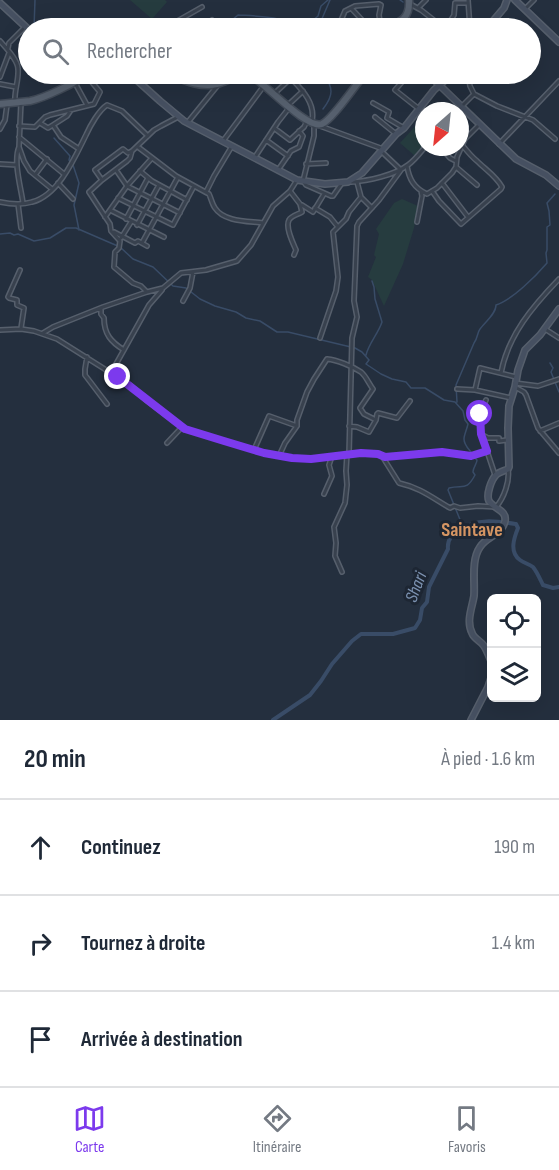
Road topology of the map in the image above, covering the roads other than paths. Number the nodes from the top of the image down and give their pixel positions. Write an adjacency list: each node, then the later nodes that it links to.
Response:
1 (426, 0): 10 (street)
2 (507, 0): 11 (street)
3 (534, 0): 7 (street)
4 (468, 1): 18 (street); 19 (street)
5 (409, 2): 10 (street); 16 (main road)
6 (0, 3): 22 (street)
7 (520, 4): 11 (street); 21 (street)
8 (202, 7): 12 (street)
9 (351, 8): 13 (street); 14 (street); 15 (street)
10 (418, 8): 17 (street)
11 (504, 8): 20 (street)
12 (183, 18)
13 (341, 18)
14 (360, 18)
15 (381, 18)
16 (404, 18)
17 (432, 18)
18 (452, 18)
19 (469, 18)
20 (496, 18)
21 (534, 18)
22 (18, 20)
23 (541, 24): 26 (street)
24 (18, 36): 27 (street)
25 (0, 41): 27 (street)
26 (559, 42)
27 (8, 51): 29 (street); 46 (street)
28 (0, 59): 29 (street)
29 (6, 60): 30 (street)
30 (0, 77)
31 (559, 81): 65 (street)
32 (0, 84): 46 (street)
33 (71, 84): 53 (main road)
34 (76, 84): 56 (street)
35 (94, 84): 54 (street)
36 (141, 84): 63 (street)
37 (218, 84): 67 (street)
38 (261, 84): 45 (main road)
39 (285, 84): 48 (street)
40 (297, 84): 47 (street)
41 (357, 84): 68 (main road)
42 (400, 84): 58 (street)
43 (470, 84): 49 (street)
44 (440, 85): 50 (street); 51 (street)
45 (264, 86): 48 (main road); 82 (street)
46 (16, 87): 53 (street)
47 (303, 91): 57 (street); 68 (street)
48 (274, 94): 57 (main road)
49 (474, 94): 52 (street); 65 (street)
50 (425, 102)
51 (456, 102)
52 (467, 102)
53 (11, 103): 71 (street); 74 (street)
54 (95, 103): 56 (street); 59 (street)
55 (373, 103): 73 (street)
56 (87, 105): 60 (street)
57 (289, 106): 68 (main road); 72 (street)
58 (415, 106)
59 (102, 108): 78 (street); 87 (street)
60 (71, 110): 66 (street); 70 (street)
61 (415, 114): 73 (street)
62 (469, 115): 69 (street)
63 (178, 117): 67 (street); 78 (street)
64 (375, 117): 76 (street)
65 (525, 117): 80 (street); 83 (street)
66 (40, 123): 70 (street); 71 (street)
67 (187, 123): 82 (street)
68 (313, 123): 75 (street); 88 (street); 101 (street)
69 (480, 124): 77 (street); 83 (street)
70 (53, 125): 87 (street)
71 (19, 126): 79 (street)
72 (274, 128): 75 (street); 81 (street)
73 (404, 128): 76 (street)
74 (0, 129)
75 (299, 131): 91 (street)
76 (396, 134): 88 (street)
77 (469, 135)
78 (148, 136): 86 (street)
79 (19, 137): 85 (street); 97 (street)
80 (555, 139)
81 (266, 140): 91 (street); 96 (street)
82 (223, 141): 84 (street)
83 (500, 144): 123 (street)
84 (232, 146): 96 (street); 126 (street)
85 (19, 147): 102 (street); 110 (street)
86 (138, 147): 89 (street); 95 (street)
87 (79, 149): 109 (street)
88 (382, 150): 106 (street); 115 (street)
89 (132, 151): 105 (street); 113 (street)
90 (469, 153): 152 (street)
91 (288, 156): 108 (street)
92 (416, 156): 103 (street)
93 (448, 156): 98 (street)
94 (458, 156): 98 (street)
95 (152, 158): 107 (street); 111 (street)
96 (254, 158): 108 (street)
97 (47, 159): 109 (street); 110 (street)
98 (456, 161): 104 (street)
99 (326, 163): 101 (street)
100 (0, 164): 102 (street)
101 (306, 164): 114 (street)
102 (18, 165): 140 (street)
103 (407, 166): 106 (street); 128 (street)
104 (456, 167): 118 (street); 120 (street)
105 (116, 170): 113 (street); 121 (street)
106 (401, 170): 116 (street); 146 (street)
107 (139, 171): 112 (street); 121 (street)
108 (278, 171): 114 (street)
109 (64, 174): 117 (street)
110 (35, 175): 124 (street)
111 (178, 177): 122 (street); 125 (street)
112 (148, 178): 119 (street); 130 (street)
113 (102, 180): 150 (street)
114 (300, 181): 115 (street); 127 (street); 131 (street)
115 (345, 182): 116 (street); 131 (street)
116 (357, 182): 134 (street)
117 (58, 183): 124 (street); 137 (street)
118 (442, 183): 129 (street); 152 (street)
119 (159, 185): 125 (street); 136 (street)
120 (477, 185)
121 (127, 186): 130 (street); 135 (street)
122 (194, 186): 126 (street); 138 (street)
123 (559, 186)
124 (52, 189): 140 (street)
125 (171, 191): 138 (street); 142 (street)
126 (208, 191): 156 (street)
127 (290, 191): 143 (street); 156 (street)
128 (421, 191): 132 (street); 133 (street)
129 (432, 191): 132 (street); 152 (street)
130 (141, 192): 136 (street); 144 (street)
131 (324, 194): 145 (street)
132 (427, 194): 133 (street)
133 (422, 196): 155 (street)
134 (361, 197): 146 (street); 158 (street)
135 (118, 198): 144 (street); 147 (street)
136 (152, 198): 142 (street); 148 (street)
137 (73, 199)
138 (187, 200): 149 (street)
139 (0, 202): 141 (street)
140 (23, 203): 141 (street)
141 (18, 204): 159 (street)
142 (163, 204): 149 (street); 151 (street)
143 (300, 204): 145 (street); 165 (street)
144 (134, 206): 148 (street); 153 (street)
145 (315, 208): 158 (street)
146 (372, 208): 182 (street)
147 (110, 210): 150 (street); 153 (street)
148 (145, 211): 151 (street); 157 (street)
149 (180, 213): 151 (street)
150 (105, 217): 162 (street)
151 (156, 217): 160 (street)
152 (468, 218)
153 (126, 219): 154 (street)
154 (131, 222): 157 (street); 162 (street)
155 (417, 222)
156 (263, 224): 167 (street)
157 (137, 225): 160 (street)
158 (338, 227): 178 (street)
159 (21, 228)
160 (149, 230): 161 (street); 163 (street)
161 (164, 237)
162 (121, 239): 163 (street); 170 (street)
163 (142, 243): 164 (street)
164 (147, 246)
165 (294, 255)
166 (20, 270): 175 (street)
167 (193, 272): 169 (street); 171 (street)
168 (559, 279): 184 (street)
169 (163, 288): 170 (street); 180 (street)
170 (147, 292): 172 (street)
171 (183, 301)
172 (101, 308): 177 (street); 180 (street)
173 (559, 309): 174 (street)
174 (545, 328): 179 (street); 186 (street)
175 (21, 329): 176 (street); 177 (street)
176 (0, 330)
177 (43, 333): 181 (street)
178 (320, 338)
179 (559, 338)
180 (124, 350): 183 (street)
181 (87, 357): 183 (street); 192 (street)
182 (352, 368): 193 (street); 195 (street); 196 (street)
183 (111, 373): 197 (street)
184 (501, 373): 186 (street); 188 (street)
185 (556, 380): 186 (street)
186 (516, 382): 189 (street); 198 (street)
187 (457, 389): 188 (street)
188 (475, 390): 189 (street)
189 (511, 398): 200 (street)
190 (486, 400): 199 (street)
191 (410, 401): 193 (street)
192 (107, 404)
193 (376, 420): 196 (street)
194 (559, 423): 198 (street)
195 (297, 426): 204 (street); 208 (street)
196 (349, 426): 207 (street)
197 (182, 427): 201 (street); 203 (street)
198 (540, 431): 206 (street)
199 (481, 434): 200 (street); 205 (street)
200 (509, 440): 211 (street)
201 (167, 443)
202 (249, 443): 203 (street)
203 (248, 448): 204 (street)
204 (255, 450): 208 (street)
205 (487, 451): 210 (street); 212 (street)
206 (559, 453)
207 (348, 454): 209 (street); 210 (street); 215 (street)
208 (279, 456): 209 (street)
209 (333, 456): 213 (street)
210 (382, 456): 214 (street)
211 (508, 469): 212 (street); 214 (street)
212 (495, 476): 214 (street)
213 (324, 494)
214 (496, 507): 216 (street)
215 (342, 573)
216 (487, 651)
217 (487, 689): 218 (street)
218 (471, 720)

